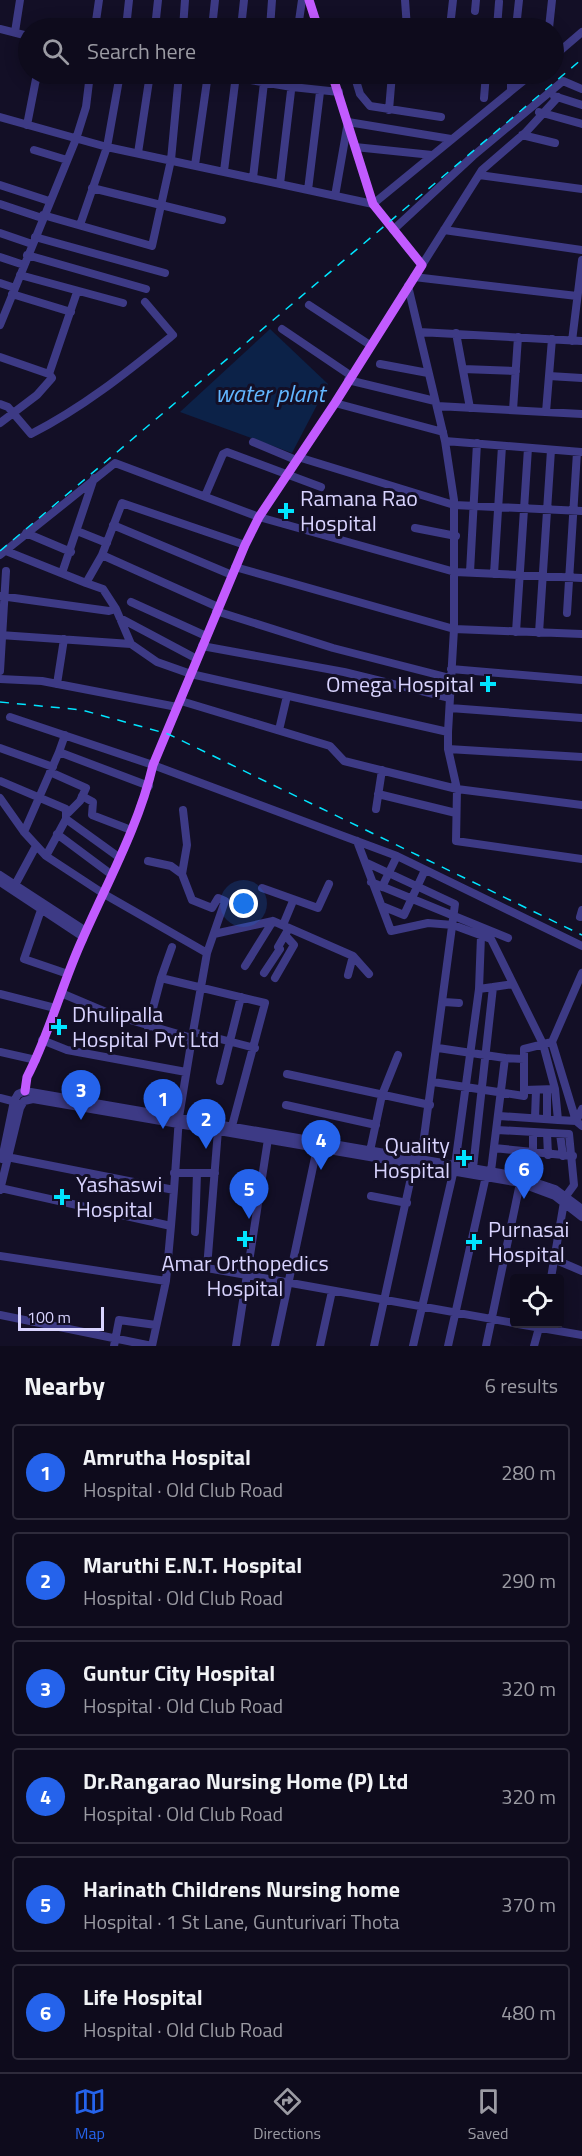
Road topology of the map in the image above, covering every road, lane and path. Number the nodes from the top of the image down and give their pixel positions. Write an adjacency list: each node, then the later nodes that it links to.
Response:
1 (20, 0): 33 (street)
2 (99, 0): 18 (street)
3 (129, 0): 19 (street)
4 (158, 0): 20 (street)
5 (185, 0): 21 (street)
6 (214, 0): 22 (street)
7 (244, 0): 23 (street)
8 (272, 0): 24 (street)
9 (302, 0): 25 (street)
10 (309, 0): 26 (main road)
11 (405, 0): 27 (street)
12 (453, 0): 28 (street)
13 (476, 0): 17 (street)
14 (519, 0): 30 (street)
15 (552, 0): 31 (street)
16 (499, 2): 29 (street)
17 (475, 10)
18 (96, 18)
19 (127, 18)
20 (156, 18)
21 (184, 18)
22 (213, 18)
23 (242, 18)
24 (271, 18)
25 (299, 18)
26 (315, 18)
27 (406, 18)
28 (451, 18)
29 (497, 18)
30 (517, 18)
31 (550, 18)
32 (0, 29): 33 (street)
33 (15, 32): 35 (street)
34 (582, 32): 36 (street)
35 (18, 33)
36 (564, 47)
37 (564, 81): 56 (street)
38 (35, 84): 71 (street)
39 (89, 84): 73 (street)
40 (118, 84): 76 (street)
41 (148, 84): 79 (street)
42 (178, 84): 82 (street)
43 (207, 84): 83 (street)
44 (235, 84): 84 (street)
45 (264, 84): 86 (street)
46 (271, 84): 55 (street)
47 (291, 84): 55 (street)
48 (336, 84): 59 (main road)
49 (357, 84): 65 (street)
50 (391, 84): 65 (street)
51 (485, 84): 62 (street)
52 (511, 84): 57 (street)
53 (520, 84): 57 (street)
54 (559, 84): 60 (street)
55 (291, 87): 58 (street); 87 (street)
56 (582, 89)
57 (511, 91): 74 (street)
58 (320, 92): 59 (street); 91 (street)
59 (339, 92): 69 (main road)
60 (547, 93): 61 (street); 64 (street)
61 (558, 97): 63 (street); 66 (street)
62 (484, 98)
63 (582, 105)
64 (529, 109): 66 (street); 100 (street)
65 (389, 110): 68 (street)
66 (543, 113): 70 (street); 72 (street)
67 (0, 117): 71 (street)
68 (441, 117)
69 (348, 122): 74 (street); 77 (main road); 92 (street)
70 (582, 124)
71 (27, 125): 73 (street)
72 (522, 135): 75 (street); 85 (street)
73 (76, 139): 76 (street); 81 (street)
74 (451, 139): 80 (street)
75 (555, 143)
76 (107, 147): 79 (street); 89 (street)
77 (355, 147): 80 (street); 95 (main road)
78 (34, 150): 81 (street)
79 (138, 153): 82 (street)
80 (432, 155): 95 (street)
81 (67, 160): 93 (street)
82 (171, 160): 83 (street); 96 (street)
83 (195, 165): 84 (street)
84 (224, 171): 86 (street)
85 (479, 175): 90 (street); 101 (street)
86 (253, 178): 87 (street)
87 (280, 184): 91 (street)
88 (0, 185): 93 (street)
89 (92, 188): 96 (street); 99 (street)
90 (582, 189)
91 (308, 190): 92 (street)
92 (335, 196): 95 (street)
93 (49, 201): 97 (street)
94 (0, 204): 97 (street)
95 (373, 204): 100 (main road)
96 (161, 206): 98 (street); 99 (street)
97 (43, 216): 99 (street); 103 (street)
98 (222, 220)
99 (80, 225)
100 (393, 230): 109 (main road)
101 (444, 230): 104 (street); 109 (street)
102 (0, 233): 103 (street)
103 (33, 241): 105 (street); 110 (street)
104 (582, 250)
105 (27, 255): 108 (street); 115 (street)
106 (0, 257): 108 (street)
107 (582, 261): 118 (street)
108 (24, 265): 111 (street)
109 (422, 265): 112 (main road)
110 (165, 273)
111 (20, 275): 116 (street); 117 (street)
112 (414, 277): 114 (main road); 118 (street)
113 (0, 283): 116 (street)
114 (408, 286): 126 (street); 132 (main road)
115 (146, 289)
116 (14, 291): 122 (street); 123 (street)
117 (77, 292): 120 (street); 123 (street)
118 (577, 296): 130 (street)
119 (145, 302): 148 (street)
120 (123, 303)
121 (309, 305): 132 (street)
122 (3, 309): 124 (street)
123 (71, 312): 138 (street)
124 (0, 325)
125 (282, 329): 140 (street)
126 (418, 332): 127 (street); 137 (street)
127 (456, 333): 128 (street); 135 (street)
128 (518, 337): 129 (street); 136 (street)
129 (552, 339): 130 (street); 139 (street)
130 (572, 341): 131 (street)
131 (582, 341)
132 (370, 345): 140 (main road)
133 (0, 357): 138 (street)
134 (380, 364): 137 (street)
135 (463, 369): 136 (street); 145 (street)
136 (516, 371): 146 (street)
137 (428, 373): 143 (street)
138 (50, 374): 148 (street)
139 (549, 376): 141 (street); 147 (street)
140 (349, 378): 142 (main road); 143 (street)
141 (582, 378)
142 (335, 403): 151 (street); 158 (main road)
143 (436, 403): 145 (street); 151 (street)
144 (0, 404): 148 (street)
145 (470, 408): 146 (street)
146 (513, 410): 147 (street)
147 (546, 412): 149 (street)
148 (13, 414): 150 (street)
149 (582, 414)
150 (0, 423)
151 (444, 436): 153 (street); 163 (street)
152 (253, 442): 158 (street)
153 (477, 443): 154 (street); 164 (street)
154 (502, 446): 155 (street); 165 (street)
155 (528, 448): 156 (street); 166 (street)
156 (551, 450): 157 (street); 167 (street)
157 (580, 452): 168 (street)
158 (297, 458): 159 (main road); 163 (street)
159 (287, 474): 161 (street); 162 (street); 170 (main road)
160 (94, 478): 162 (street); 173 (street); 174 (street)
161 (321, 487)
162 (205, 496): 170 (street)
163 (454, 505): 164 (street); 175 (street)
164 (474, 506): 165 (street); 184 (street)
165 (499, 507): 166 (street); 186 (street)
166 (524, 507): 167 (street); 187 (street)
167 (547, 509): 168 (street); 188 (street)
168 (572, 510): 169 (street); 189 (street)
169 (582, 511)
170 (259, 517): 177 (main road); 183 (street)
171 (113, 525): 176 (street); 177 (street); 182 (street)
172 (415, 528): 175 (street)
173 (77, 531): 176 (street); 178 (street)
174 (26, 533): 178 (street); 179 (street)
175 (456, 536): 183 (street)
176 (107, 543): 180 (street)
177 (245, 545): 182 (main road)
178 (71, 552): 185 (street)
179 (3, 553): 185 (street)
180 (102, 555): 191 (street); 195 (street)
181 (6, 571): 192 (street)
182 (233, 571): 195 (main road); 198 (street)
183 (455, 572): 184 (street); 198 (street)
184 (470, 572): 186 (street)
185 (62, 573): 191 (street)
186 (494, 574): 187 (street)
187 (519, 575): 188 (street); 199 (street)
188 (543, 576): 189 (street); 200 (street)
189 (568, 577): 190 (street); 196 (street)
190 (582, 578)
191 (87, 583): 194 (street)
192 (2, 597): 194 (street); 202 (street)
193 (131, 602): 203 (street)
194 (116, 609): 197 (street)
195 (217, 609): 203 (main road); 211 (street)
196 (567, 613)
197 (120, 618): 205 (street); 207 (street)
198 (454, 629): 199 (street); 208 (street)
199 (516, 632): 200 (street)
200 (539, 633): 201 (street)
201 (582, 634)
202 (1, 635): 204 (street); 209 (street)
203 (206, 636): 206 (main road)
204 (64, 639): 205 (street); 214 (street)
205 (131, 644): 210 (street)
206 (202, 646): 207 (main road); 216 (street)
207 (197, 659): 210 (main road)
208 (451, 669): 211 (street); 213 (street)
209 (0, 672)
210 (191, 674): 215 (street); 217 (main road)
211 (450, 678): 216 (street)
212 (0, 680): 214 (street)
213 (582, 680)
214 (57, 684): 217 (street)
215 (287, 696): 221 (street); 222 (street)
216 (450, 698): 218 (street)
217 (179, 704): 221 (street); 228 (main road)
218 (450, 708): 220 (street); 222 (street)
219 (10, 717): 223 (street)
220 (582, 718)
221 (279, 730): 230 (street)
222 (448, 732): 225 (street)
223 (65, 735): 226 (street); 228 (street)
224 (0, 748): 229 (street)
225 (448, 749): 227 (street); 233 (street)
226 (59, 752): 229 (street); 232 (street)
227 (582, 757)
228 (153, 765): 232 (main road); 246 (street)
229 (51, 770): 235 (street); 236 (street)
230 (382, 770): 233 (street); 234 (street)
231 (0, 781): 235 (street)
232 (148, 786): 243 (main road)
233 (457, 789): 238 (street); 241 (street)
234 (378, 794): 239 (street); 241 (street)
235 (41, 796): 242 (street); 244 (street)
236 (82, 796): 242 (street); 243 (street)
237 (0, 798): 244 (street)
238 (582, 805)
239 (376, 809)
240 (183, 810): 255 (street)
241 (456, 813): 251 (street)
242 (67, 816): 245 (street); 250 (street)
243 (131, 830): 250 (main road)
244 (24, 832): 247 (street)
245 (57, 834): 248 (street); 258 (street)
246 (357, 841): 249 (street); 253 (street)
247 (36, 846): 248 (street); 262 (street)
248 (46, 856): 266 (street)
249 (397, 856): 254 (street); 256 (street)
250 (120, 858): 258 (main road)
251 (582, 859)
252 (148, 861): 255 (street)
253 (364, 862): 256 (street); 260 (street)
254 (425, 870): 264 (street); 280 (street)
255 (182, 874): 276 (street)
256 (390, 874): 263 (street); 264 (street)
257 (0, 875): 262 (street)
258 (112, 875): 266 (main road)
259 (0, 882): 270 (street)
260 (371, 882): 263 (street); 269 (street)
261 (329, 884): 268 (street)
262 (15, 885): 275 (street)
263 (382, 887): 267 (street)
264 (418, 887): 267 (street); 272 (street)
265 (262, 888): 268 (street)
266 (104, 894): 275 (main road); 282 (street)
267 (411, 900): 269 (street); 272 (street)
268 (293, 901): 274 (street)
269 (382, 906): 272 (street)
270 (41, 910): 275 (street); 287 (street)
271 (273, 921): 273 (street); 274 (street); 279 (street)
272 (453, 921): 277 (street); 278 (street); 299 (street)
273 (256, 923): 276 (street); 279 (street)
274 (285, 930): 283 (street); 285 (street); 291 (street)
275 (84, 934): 287 (main road)
276 (214, 934): 282 (street)
277 (481, 936): 292 (street); 295 (street)
278 (508, 938)
279 (260, 939): 284 (street)
280 (582, 946)
281 (172, 947): 290 (street)
282 (207, 953): 294 (street)
283 (353, 956): 288 (street); 289 (street)
284 (245, 966)
285 (264, 973)
286 (582, 973): 306 (street)
287 (68, 974): 296 (main road)
288 (369, 974)
289 (348, 975)
290 (161, 978): 294 (street); 302 (street)
291 (275, 978)
292 (513, 984): 293 (street); 307 (street)
293 (493, 987): 295 (street); 313 (street)
294 (201, 988): 298 (street); 303 (street)
295 (478, 989): 311 (street)
296 (61, 993): 301 (main road); 302 (street)
297 (0, 994): 301 (street)
298 (241, 997): 305 (street); 308 (street)
299 (444, 1002): 300 (street); 309 (street)
300 (459, 1003)
301 (55, 1008): 304 (main road)
302 (148, 1027): 303 (street)
303 (192, 1035): 305 (street); 317 (street)
304 (42, 1040): 316 (main road); 317 (street)
305 (230, 1042): 308 (street); 319 (street)
306 (552, 1042): 307 (street); 339 (street)
307 (543, 1044): 315 (street); 322 (street)
308 (255, 1048): 341 (street)
309 (438, 1048): 311 (street); 320 (street)
310 (0, 1052): 316 (street)
311 (471, 1053): 313 (street); 321 (street)
312 (398, 1054): 328 (street)
313 (488, 1056): 314 (street); 324 (street)
314 (505, 1058): 315 (street); 327 (street)
315 (524, 1059): 325 (street)
316 (36, 1060): 323 (main road)
317 (186, 1072): 337 (street)
318 (287, 1074): 328 (street)
319 (220, 1081)
320 (433, 1082): 321 (street); 332 (street)
321 (466, 1088): 324 (street); 358 (street)
322 (551, 1089): 326 (street); 336 (street); 338 (street)
323 (25, 1090): 330 (street); 337 (street)
324 (483, 1090): 327 (street); 359 (street)
325 (524, 1090): 326 (street); 327 (street)
326 (536, 1090): 335 (street)
327 (501, 1093): 334 (street)
328 (382, 1095): 332 (street); 340 (street)
329 (0, 1098): 330 (street)
330 (18, 1102): 337 (street); 352 (street)
331 (286, 1105): 340 (street)
332 (430, 1105): 356 (street)
333 (582, 1108): 339 (street)
334 (499, 1116): 335 (street); 343 (street)
335 (536, 1118): 336 (street)
336 (547, 1119): 338 (street)
337 (178, 1120): 341 (street); 342 (street); 360 (street)
338 (558, 1120): 339 (street)
339 (579, 1123)
340 (376, 1125): 350 (street)
341 (232, 1126): 350 (street)
342 (218, 1130): 347 (street); 362 (street)
343 (497, 1130): 344 (street); 349 (street)
344 (533, 1132): 345 (street); 351 (street)
345 (547, 1133): 346 (street); 353 (street)
346 (560, 1134): 354 (street); 355 (street)
347 (268, 1139): 348 (street); 378 (street)
348 (317, 1148): 356 (street); 380 (street)
349 (494, 1148): 351 (street); 363 (street)
350 (370, 1151): 356 (street)
351 (533, 1153): 353 (street)
352 (4, 1154): 357 (street); 365 (street); 366 (street)
353 (548, 1155): 354 (street)
354 (563, 1156): 355 (street)
355 (573, 1156): 368 (street)
356 (418, 1162): 358 (street); 369 (street)
357 (0, 1167)
358 (454, 1168): 359 (street); 363 (street); 383 (street)
359 (473, 1168): 363 (street)
360 (174, 1173): 361 (street); 366 (street)
361 (197, 1173): 362 (street); 373 (street)
362 (215, 1173): 378 (street)
363 (488, 1173): 364 (street); 368 (street); 384 (street)
364 (520, 1183): 368 (street); 386 (street)
365 (0, 1189): 372 (street)
366 (174, 1190): 372 (street)
367 (371, 1196): 369 (street)
368 (565, 1199): 370 (street); 371 (street); 375 (street)
369 (407, 1203): 382 (street)
370 (582, 1209)
371 (582, 1217)
372 (171, 1226): 379 (street)
373 (195, 1232)
374 (0, 1256): 379 (street)
375 (556, 1260): 376 (street); 377 (street)
376 (582, 1271)
377 (552, 1274)
378 (246, 1276): 380 (street); 394 (street)
379 (166, 1281): 388 (street)
380 (287, 1284): 381 (street); 395 (street)
381 (332, 1291): 382 (street); 396 (street)
382 (383, 1300): 383 (street); 397 (street)
383 (422, 1307): 384 (street); 398 (street)
384 (456, 1313): 386 (street); 399 (street)
385 (0, 1316): 392 (street)
386 (492, 1319): 387 (street); 400 (street)
387 (510, 1322)
388 (156, 1325): 392 (street); 393 (street)
389 (538, 1328): 401 (street)
390 (552, 1328): 391 (street)
391 (582, 1335)
392 (114, 1343): 393 (street)
393 (152, 1346)
394 (236, 1346)
395 (275, 1346)
396 (320, 1346)
397 (374, 1346)
398 (413, 1346)
399 (448, 1346)
400 (486, 1346)
401 (534, 1346)

